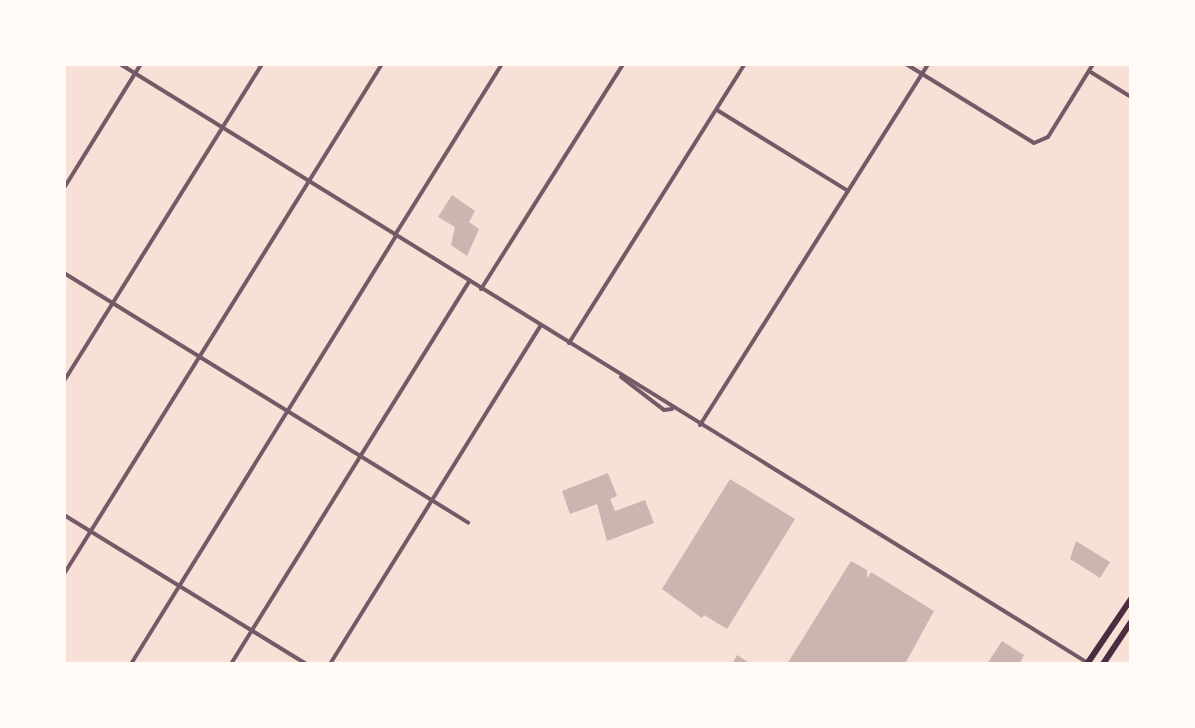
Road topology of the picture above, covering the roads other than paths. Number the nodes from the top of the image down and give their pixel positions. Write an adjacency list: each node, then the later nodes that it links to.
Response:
1 (120, 64): 12 (street)
2 (141, 64): 12 (street)
3 (262, 64): 16 (street)
4 (382, 64): 17 (street)
5 (502, 64): 20 (street)
6 (623, 64): 23 (street)
7 (745, 64): 15 (street)
8 (906, 64): 13 (street)
9 (928, 64): 13 (street)
10 (1093, 64): 11 (street)
11 (1089, 71): 13 (street); 14 (street)
12 (135, 73): 16 (street); 18 (street)
13 (922, 74): 19 (street)
14 (1131, 97)
15 (717, 109): 19 (street); 26 (street)
16 (222, 128): 17 (street); 24 (street)
17 (308, 181): 20 (street); 27 (street)
18 (64, 188)
19 (848, 191): 32 (street)
20 (396, 236): 22 (street); 31 (street)
21 (64, 273): 24 (street)
22 (469, 281): 23 (street); 33 (street)
23 (481, 289): 25 (street)
24 (113, 303): 27 (street); 29 (street)
25 (540, 326): 26 (street); 34 (street)
26 (569, 343): 28 (street)
27 (199, 356): 31 (street); 37 (street)
28 (619, 375): 30 (street); 30 (street)
29 (64, 381)
30 (673, 408): 32 (street)
31 (288, 411): 33 (street); 39 (street)
32 (700, 425): 47 (street)
33 (360, 456): 34 (street); 42 (street)
34 (432, 501): 36 (street); 46 (street)
35 (64, 515): 37 (street)
36 (468, 523)
37 (91, 531): 38 (street); 39 (street)
38 (64, 574)
39 (179, 586): 42 (street); 43 (street)
40 (1131, 599): 47 (main road)
41 (1131, 622): 48 (main road)
42 (252, 631): 44 (street); 45 (street)
43 (131, 664)
44 (231, 664)
45 (306, 664)
46 (330, 664)
47 (1089, 664)
48 (1103, 664)

